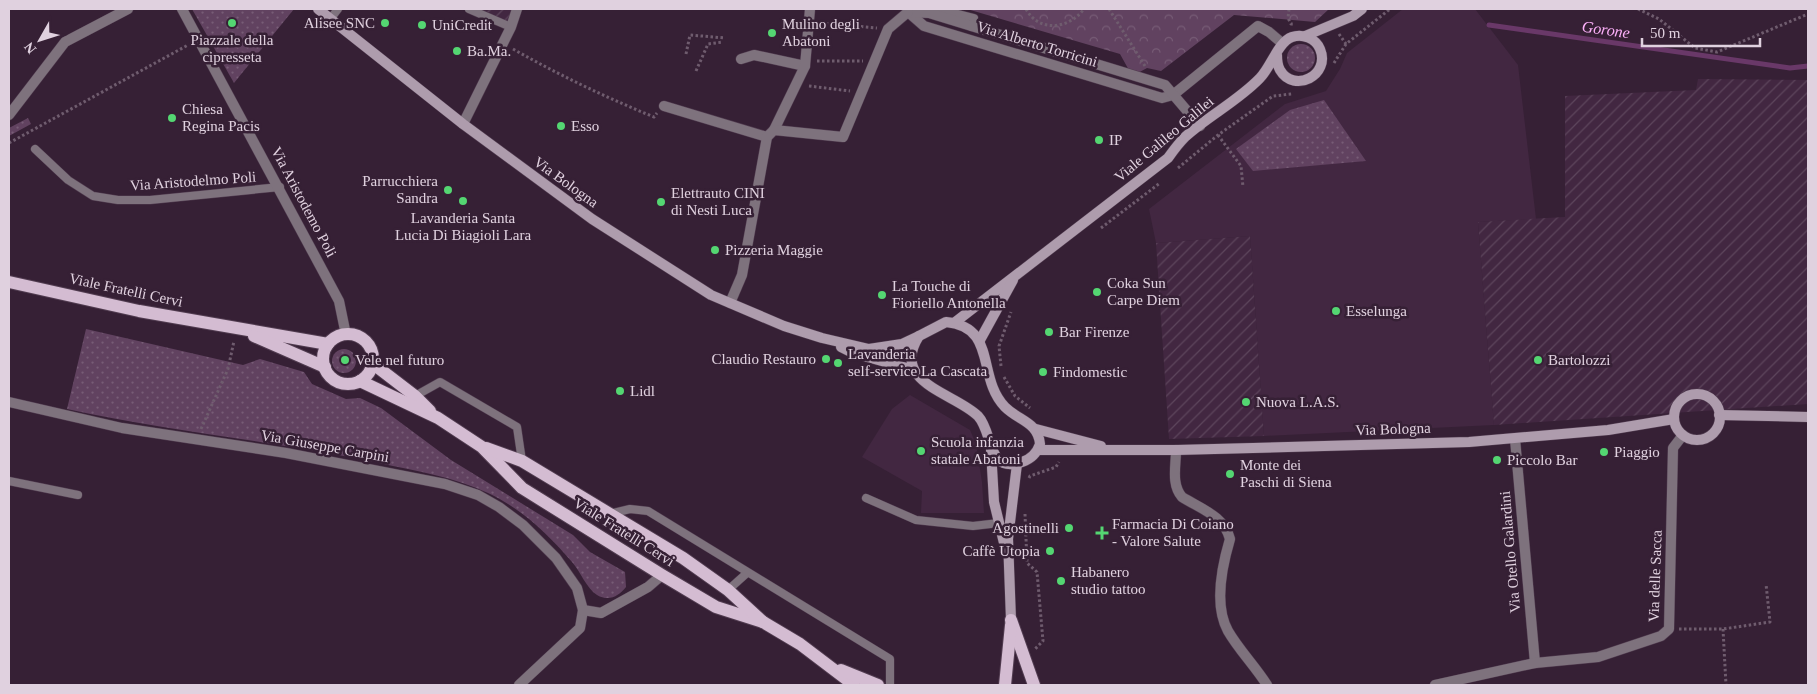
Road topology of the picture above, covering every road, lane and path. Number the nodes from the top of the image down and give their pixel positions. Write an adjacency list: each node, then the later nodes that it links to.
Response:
1 (128, 9): 41 (street)
2 (182, 9): 25 (street, Via Aristodemo Poli)
3 (318, 9): 18 (street, Via Bologna)
4 (338, 9): 18 (lane)
5 (469, 9): 21 (lane)
6 (517, 9): 21 (street)
7 (810, 9): 20 (street)
8 (939, 9): 22 (lane)
9 (1026, 9): 10 (path)
10 (1084, 9)
11 (1109, 9): 33 (path)
12 (1289, 9): 19 (path)
13 (1362, 9): 24 (street)
14 (1390, 9): 34 (path)
15 (1638, 9): 17 (path)
16 (908, 10): 22 (street, Via Alberto Torricini); 23 (street); 39 (street, Via Alberto Torricini)
17 (1808, 14)
18 (331, 18): 42 (street, Via Bologna)
19 (1288, 18)
20 (809, 21): 23 (path); 32 (street)
21 (511, 27): 27 (street)
22 (972, 27): 39 (street, Via Alberto Torricini)
23 (888, 30): 31 (street)
24 (1305, 36): 26 (street); 29 (street)
25 (200, 39): 46 (path); 50 (street, Via Aristodemo Poli)
26 (1282, 43): 29 (street, Viale Galileo Galilei); 39 (street)
27 (502, 44): 40 (path); 42 (street)
28 (686, 54): 35 (path)
29 (1277, 55): 43 (street, Viale Galileo Galilei)
30 (741, 59): 32 (street)
31 (873, 61): 32 (path); 37 (street)
32 (805, 63): 36 (street)
33 (1147, 68)
34 (1331, 68)
35 (696, 71)
36 (796, 85): 37 (path); 44 (street)
37 (860, 93): 44 (street)
38 (1298, 94): 45 (path)
39 (1173, 95): 43 (street, Via Alberto Torricini)
40 (664, 106): 44 (street)
41 (9, 115)
42 (463, 124): 55 (street, Via Bologna)
43 (1200, 126): 53 (street, Viale Galileo Galilei)
44 (771, 134): 55 (street)
45 (1218, 135): 48 (path); 51 (path)
46 (9, 143)
47 (35, 149): 50 (lane, Via Aristodelmo Poli)
48 (1177, 168)
49 (1163, 180): 52 (path)
50 (280, 187): 59 (street, Via Aristodemo Poli)
51 (1243, 187)
52 (1096, 231)
53 (1016, 275): 57 (street, Viale Galileo Galilei); 62 (street)
54 (9, 282): 58 (main road, Viale Fratelli Cervi)
55 (730, 303): 61 (street, Via Bologna)
56 (1014, 303): 70 (path)
57 (954, 323): 60 (street); 62 (street)
58 (236, 328): 63 (main road); 65 (main road); 77 (path)
59 (346, 335): 63 (main road); 64 (main road)
60 (919, 336): 61 (street); 66 (street)
61 (822, 338): 66 (street)
62 (980, 340): 75 (street)
63 (328, 344): 65 (main road)
64 (372, 363): 67 (main road); 68 (main road)
65 (325, 367): 67 (main road)
66 (914, 370): 80 (street)
67 (360, 381): 73 (main road)
68 (415, 396): 73 (main road); 85 (lane)
69 (9, 402): 77 (street, Via Giuseppe Carpini)
70 (1035, 412)
71 (1720, 415): 72 (street); 74 (street); 76 (street)
72 (1808, 417)
73 (438, 418): 79 (main road, Viale Fratelli Cervi)
74 (1674, 419): 76 (street); 78 (street, Via Bologna)
75 (1036, 429): 81 (street); 82 (street)
76 (1683, 435): 102 (street, Via delle Sacca)
77 (197, 438): 99 (street, Via Giuseppe Carpini)
78 (1515, 439): 84 (street, Via Bologna); 105 (street, Via Otello Galardini)
79 (482, 447): 85 (main road, Viale Fratelli Cervi); 96 (main road, Viale Fratelli Cervi)
80 (991, 449): 86 (street); 93 (street)
81 (1112, 449): 83 (street); 84 (street, Via Bologna)
82 (1038, 450): 83 (street); 86 (street)
83 (1067, 450): 88 (path)
84 (1176, 450): 113 (street)
85 (522, 461): 92 (main road, Viale Fratelli Cervi)
86 (1018, 464): 94 (street)
87 (9, 480): 89 (lane)
88 (1025, 485)
89 (78, 495)
90 (866, 498): 93 (lane)
91 (1025, 510): 104 (path)
92 (609, 514): 95 (lane); 98 (main road, Viale Fratelli Cervi)
93 (999, 524): 94 (street)
94 (1008, 563): 100 (street)
95 (747, 573): 98 (lane); 110 (lane)
96 (662, 575): 99 (street); 101 (main road, Viale Fratelli Cervi)
97 (1766, 584): 103 (path)
98 (728, 590): 101 (main road, Viale Fratelli Cervi)
99 (583, 610): 107 (street)
100 (1011, 620): 111 (main road); 112 (main road)
101 (762, 622): 106 (main road, Viale Fratelli Cervi)
102 (1669, 629): 103 (path); 105 (street, Via delle Sacca)
103 (1723, 629): 115 (path)
104 (1037, 657)
105 (1535, 663): 114 (street, Via delle Sacca)
106 (826, 664): 108 (main road); 109 (main road)
107 (519, 685)
108 (854, 685)
109 (878, 685)
110 (890, 685)
111 (1005, 685)
112 (1034, 685)
113 (1267, 685)
114 (1435, 685)
115 (1726, 685)

